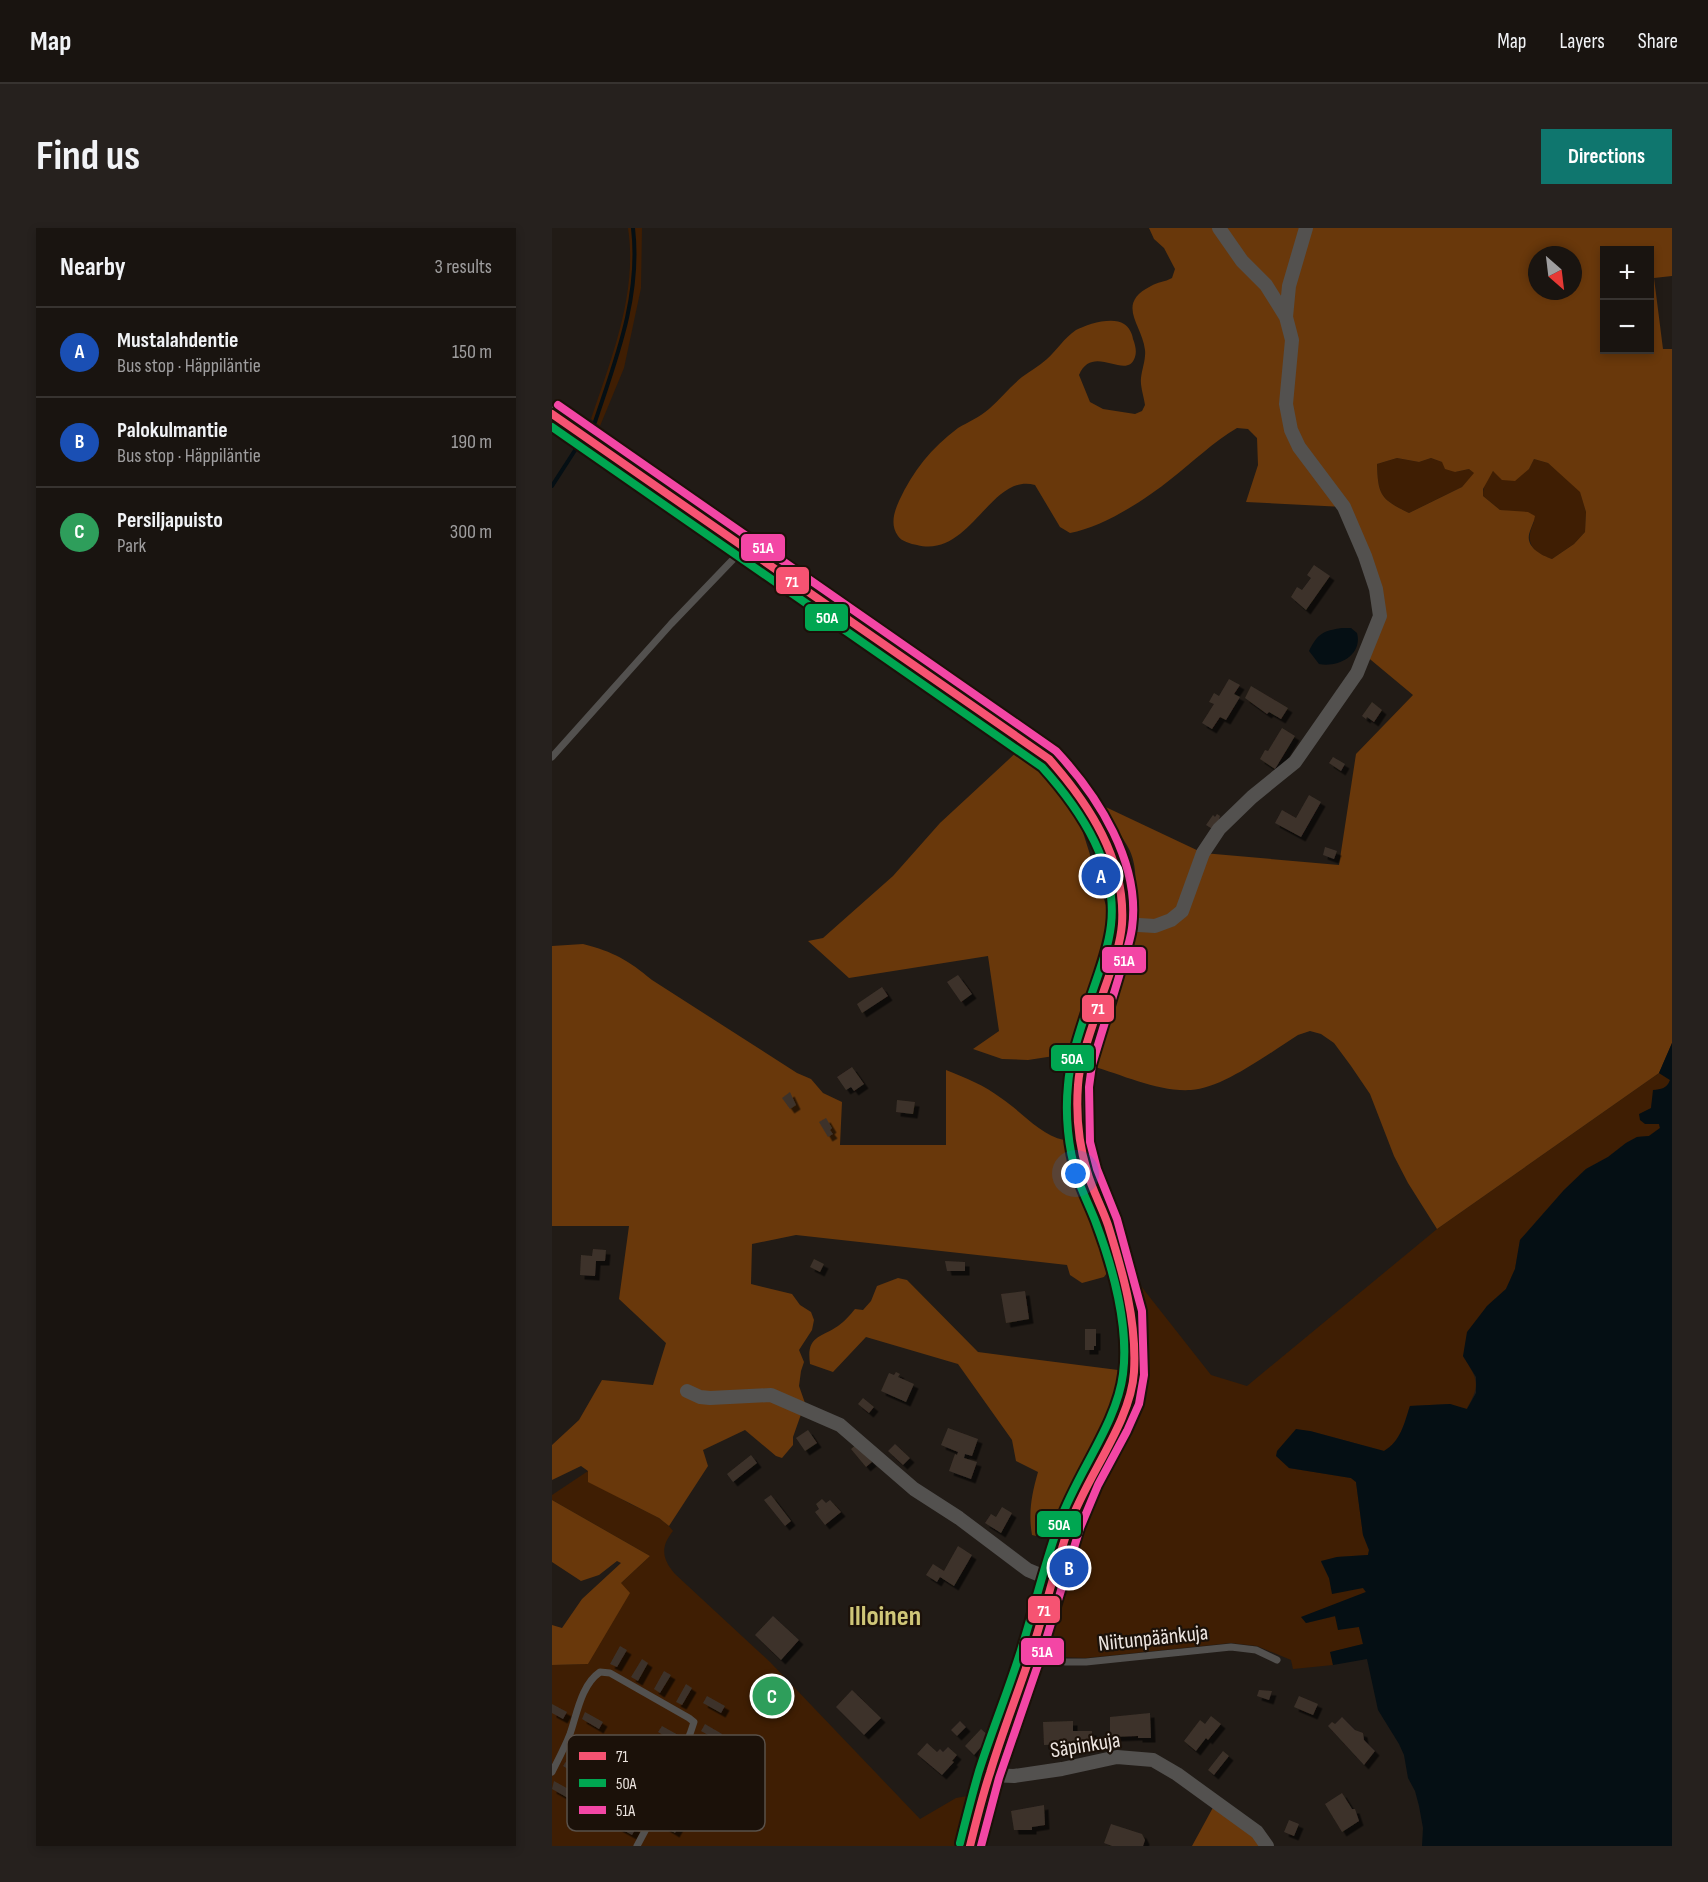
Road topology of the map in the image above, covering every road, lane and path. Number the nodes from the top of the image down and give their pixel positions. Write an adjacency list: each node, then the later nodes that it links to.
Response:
1 (1218, 228): 3 (street)
2 (1306, 228): 3 (street)
3 (1286, 316): 7 (street)
4 (552, 414): 5 (street)
5 (745, 547): 6 (lane); 7 (street)
6 (552, 757)
7 (1122, 924): 9 (street)
8 (687, 1390): 9 (street)
9 (1053, 1580): 10 (street)
10 (1031, 1653): 11 (lane, Niitunpäänkuja); 16 (street)
11 (1277, 1660)
12 (569, 1735): 13 (lane)
13 (689, 1735)
14 (567, 1740): 15 (lane)
15 (552, 1772)
16 (988, 1776): 19 (street); 20 (street, Säpinkuja)
17 (644, 1831): 18 (lane)
18 (637, 1846)
19 (970, 1846)
20 (1267, 1846)

